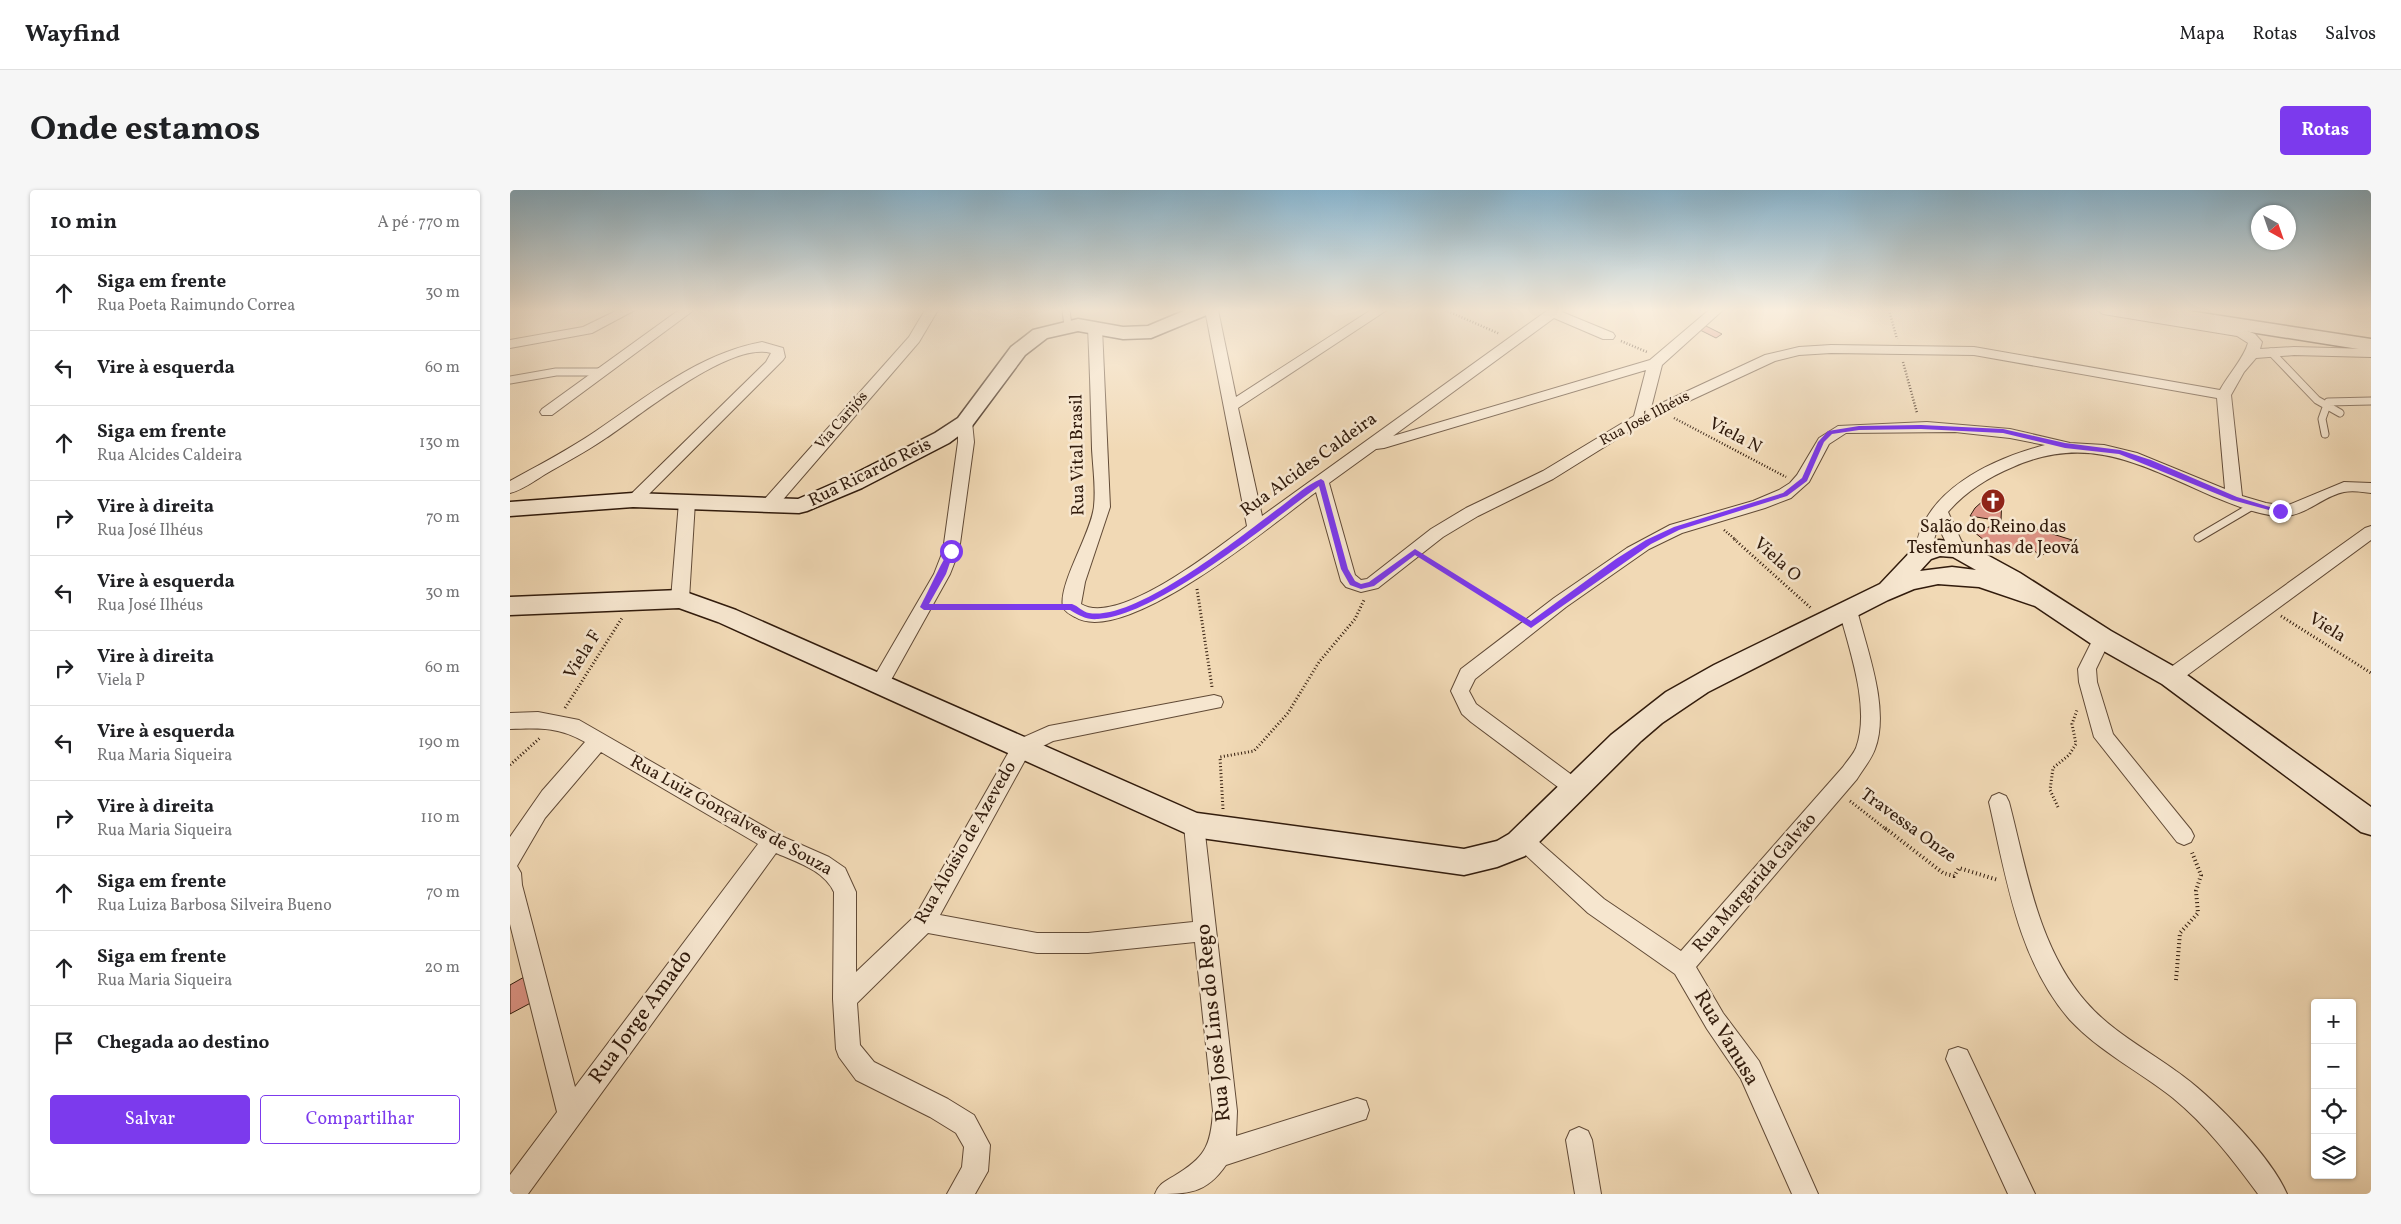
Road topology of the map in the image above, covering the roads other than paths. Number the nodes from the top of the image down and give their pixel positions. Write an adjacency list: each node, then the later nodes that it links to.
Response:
1 (624, 357): 16 (street)
2 (721, 357): 33 (street)
3 (778, 357): 36 (street)
4 (898, 357): 39 (street, Via Carijós)
5 (1014, 357): 27 (street, Rua Ricardo Reis)
6 (1096, 357): 52 (street, Rua Vital Brasil)
7 (1220, 357): 21 (street)
8 (1308, 357): 21 (street)
9 (1492, 357): 24 (street, Rua Alcides Caldeira)
10 (1662, 357): 15 (street)
11 (1775, 357): 22 (street, Rua José Ilhéus)
12 (2007, 357): 18 (street, Rua José Ilhéus)
13 (2250, 357): 18 (street)
14 (2276, 357): 20 (lane)
15 (1658, 360): 26 (street); 28 (street)
16 (603, 372): 17 (lane); 23 (street)
17 (510, 380)
18 (2224, 395): 35 (street)
19 (2371, 401): 20 (lane)
20 (2325, 405): 25 (lane); 29 (lane)
21 (1230, 407): 42 (street)
22 (1659, 410): 26 (street, Rua José Ilhéus)
23 (547, 412)
24 (1417, 412): 28 (street); 31 (street, Rua Alcides Caldeira)
25 (2340, 413)
26 (1641, 418): 32 (street, Rua José Ilhéus)
27 (965, 422): 39 (street, Rua Ricardo Reis); 56 (street)
28 (1438, 427): 31 (street)
29 (2324, 434)
30 (2065, 446): 35 (street); 41 (street); 61 (street)
31 (1366, 448): 32 (street, Rua Alcides Caldeira)
32 (1321, 481): 42 (street, Rua Alcides Caldeira)
33 (510, 488)
34 (2371, 488): 38 (street)
35 (2234, 499): 38 (street)
36 (633, 500): 37 (street, Rua Ricardo Reis); 40 (street, Rua Ricardo Reis)
37 (687, 502): 39 (street, Rua Ricardo Reis); 49 (street)
38 (2254, 505): 44 (lane)
39 (768, 506)
40 (510, 509)
41 (1940, 512): 45 (street); 46 (street)
42 (1256, 528): 52 (street, Rua Alcides Caldeira)
43 (2371, 532): 55 (street)
44 (2198, 538)
45 (1957, 549): 46 (main road); 47 (main road); 50 (main road)
46 (1923, 553): 47 (main road); 48 (main road)
47 (1950, 576): 48 (main road); 50 (main road)
48 (1889, 588): 53 (main road)
49 (680, 599): 51 (main road); 56 (main road)
50 (2044, 600): 54 (main road)
51 (510, 606)
52 (1072, 607)
53 (1837, 616): 61 (main road); 72 (street, Rua Margarida Galvão)
54 (2102, 638): 55 (main road); 65 (street)
55 (2171, 677): 63 (main road)
56 (878, 684): 60 (main road)
57 (1214, 702): 60 (street)
58 (514, 717): 59 (street, Rua Luiz Gonçalves de Souza)
59 (598, 742): 67 (street, Rua Luiz Gonçalves de Souza); 68 (street)
60 (1022, 747): 64 (main road); 70 (street, Rua Aloísio de Azevedo)
61 (1573, 787): 66 (main road)
62 (1999, 802): 85 (street)
63 (2371, 823)
64 (1194, 825): 66 (main road); 71 (street, Rua José Lins do Rego)
65 (2184, 836)
66 (1522, 839): 72 (street, Rua Margarida Galvão)
67 (772, 841): 73 (street, Rua Luiz Gonçalves de Souza); 76 (street, Rua Jorge Amado)
68 (510, 859)
69 (510, 873): 76 (street)
70 (924, 922): 71 (street); 73 (street, Rua Aloísio de Azevedo)
71 (1204, 931): 78 (street, Rua José Lins do Rego)
72 (1683, 966): 83 (street, Rua Vanusa)
73 (845, 999): 80 (street, Rua Luiz Gonçalves de Souza)
74 (1958, 1059): 84 (street)
75 (1357, 1110): 78 (street)
76 (570, 1114): 79 (street, Rua Jorge Amado)
77 (1579, 1140): 82 (street)
78 (1219, 1154): 81 (street, Rua José Lins do Rego)
79 (512, 1194)
80 (960, 1194)
81 (1168, 1194)
82 (1588, 1194)
83 (1805, 1194)
84 (2022, 1194)
85 (2274, 1194)

